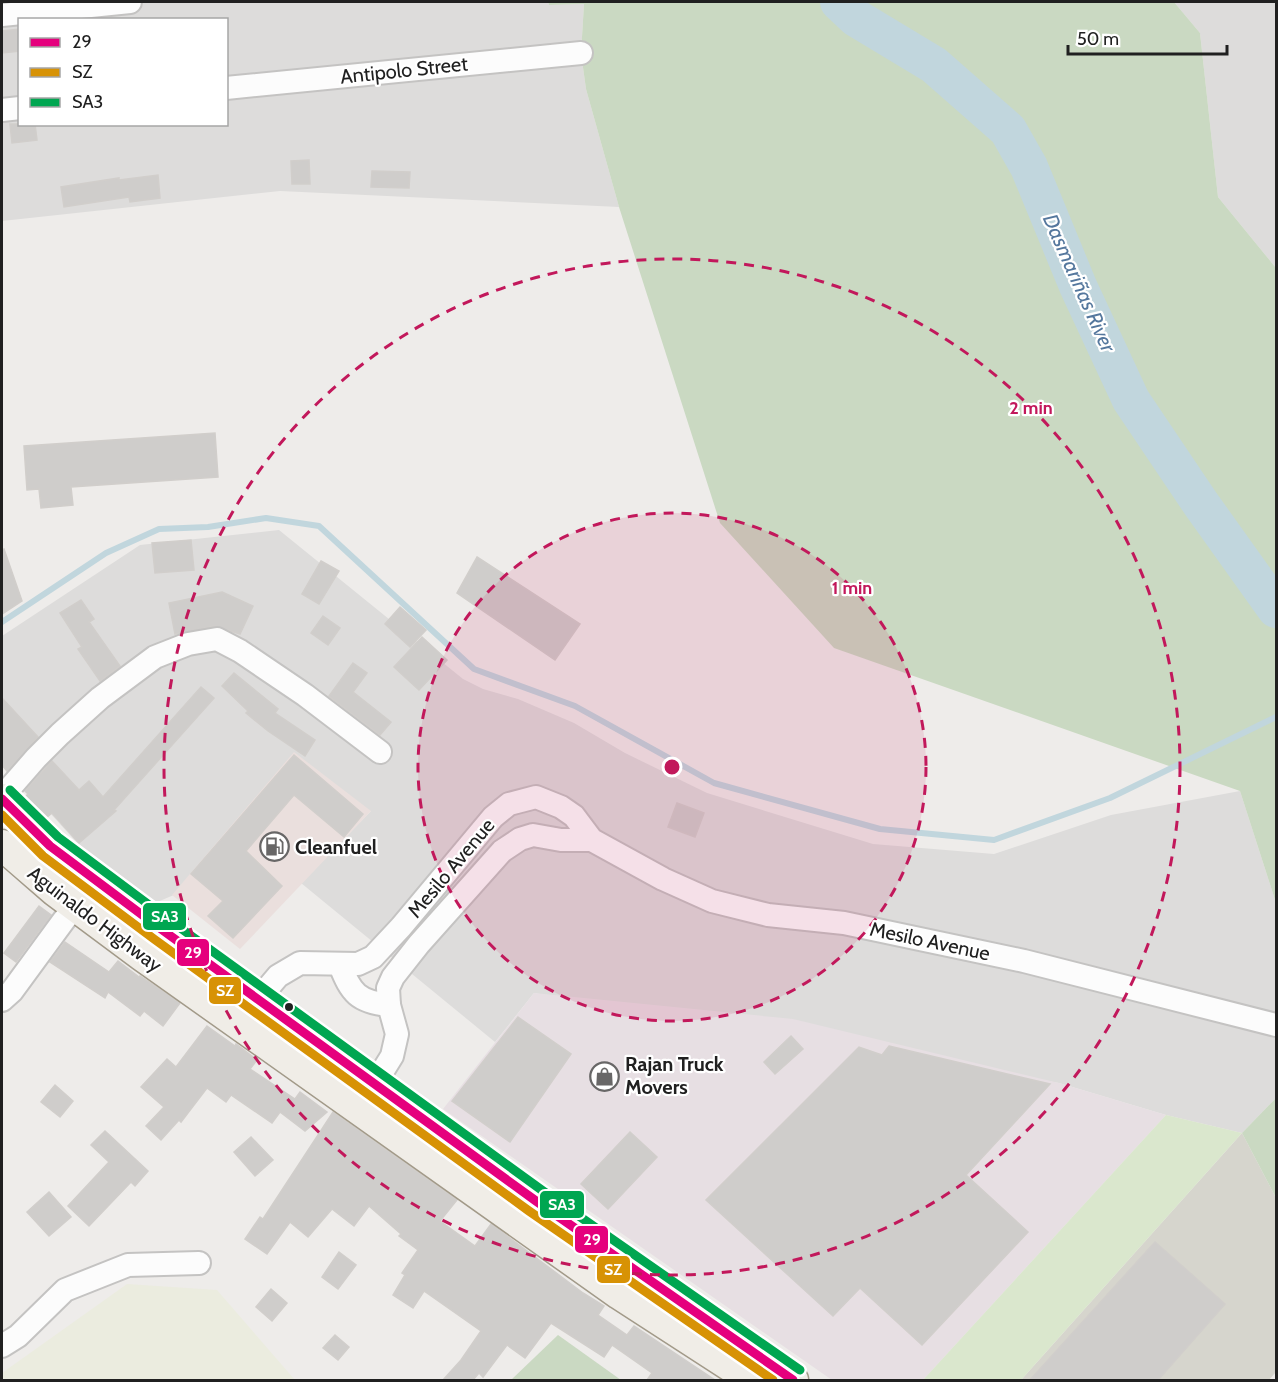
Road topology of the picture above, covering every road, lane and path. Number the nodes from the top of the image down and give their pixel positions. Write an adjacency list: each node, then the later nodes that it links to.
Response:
1 (130, 2): 2 (street)
2 (2, 15)
3 (581, 53): 4 (street, Antipolo Street)
4 (228, 88)
5 (18, 108): 6 (street)
6 (2, 110)
7 (380, 752): 8 (street)
8 (2, 798): 11 (main road, Aguinaldo Highway)
9 (592, 840): 13 (street, Mesilo Avenue); 14 (street, Mesilo Avenue); 20 (street, Mesilo Avenue)
10 (2, 845): 12 (main road, Aguinaldo Highway)
11 (97, 881): 12 (street); 16 (main road, Aguinaldo Highway)
12 (76, 906): 17 (street); 19 (main road, Aguinaldo Highway)
13 (401, 927): 14 (street); 15 (street, Mesilo Avenue)
14 (420, 944): 18 (street, Mesilo Avenue)
15 (340, 965): 16 (street, Mesilo Avenue); 18 (street)
16 (258, 998): 19 (street, Mesilo Avenue); 21 (main road, Aguinaldo Highway)
17 (2, 1000)
18 (389, 1005): 21 (street, Mesilo Avenue)
19 (238, 1023): 22 (main road, Aguinaldo Highway)
20 (1276, 1025)
21 (375, 1085): 22 (street, Mesilo Avenue); 26 (main road, Aguinaldo Highway)
22 (358, 1108): 25 (main road, Aguinaldo Highway)
23 (199, 1263): 24 (street)
24 (2, 1346)
25 (752, 1380)
26 (792, 1380)

